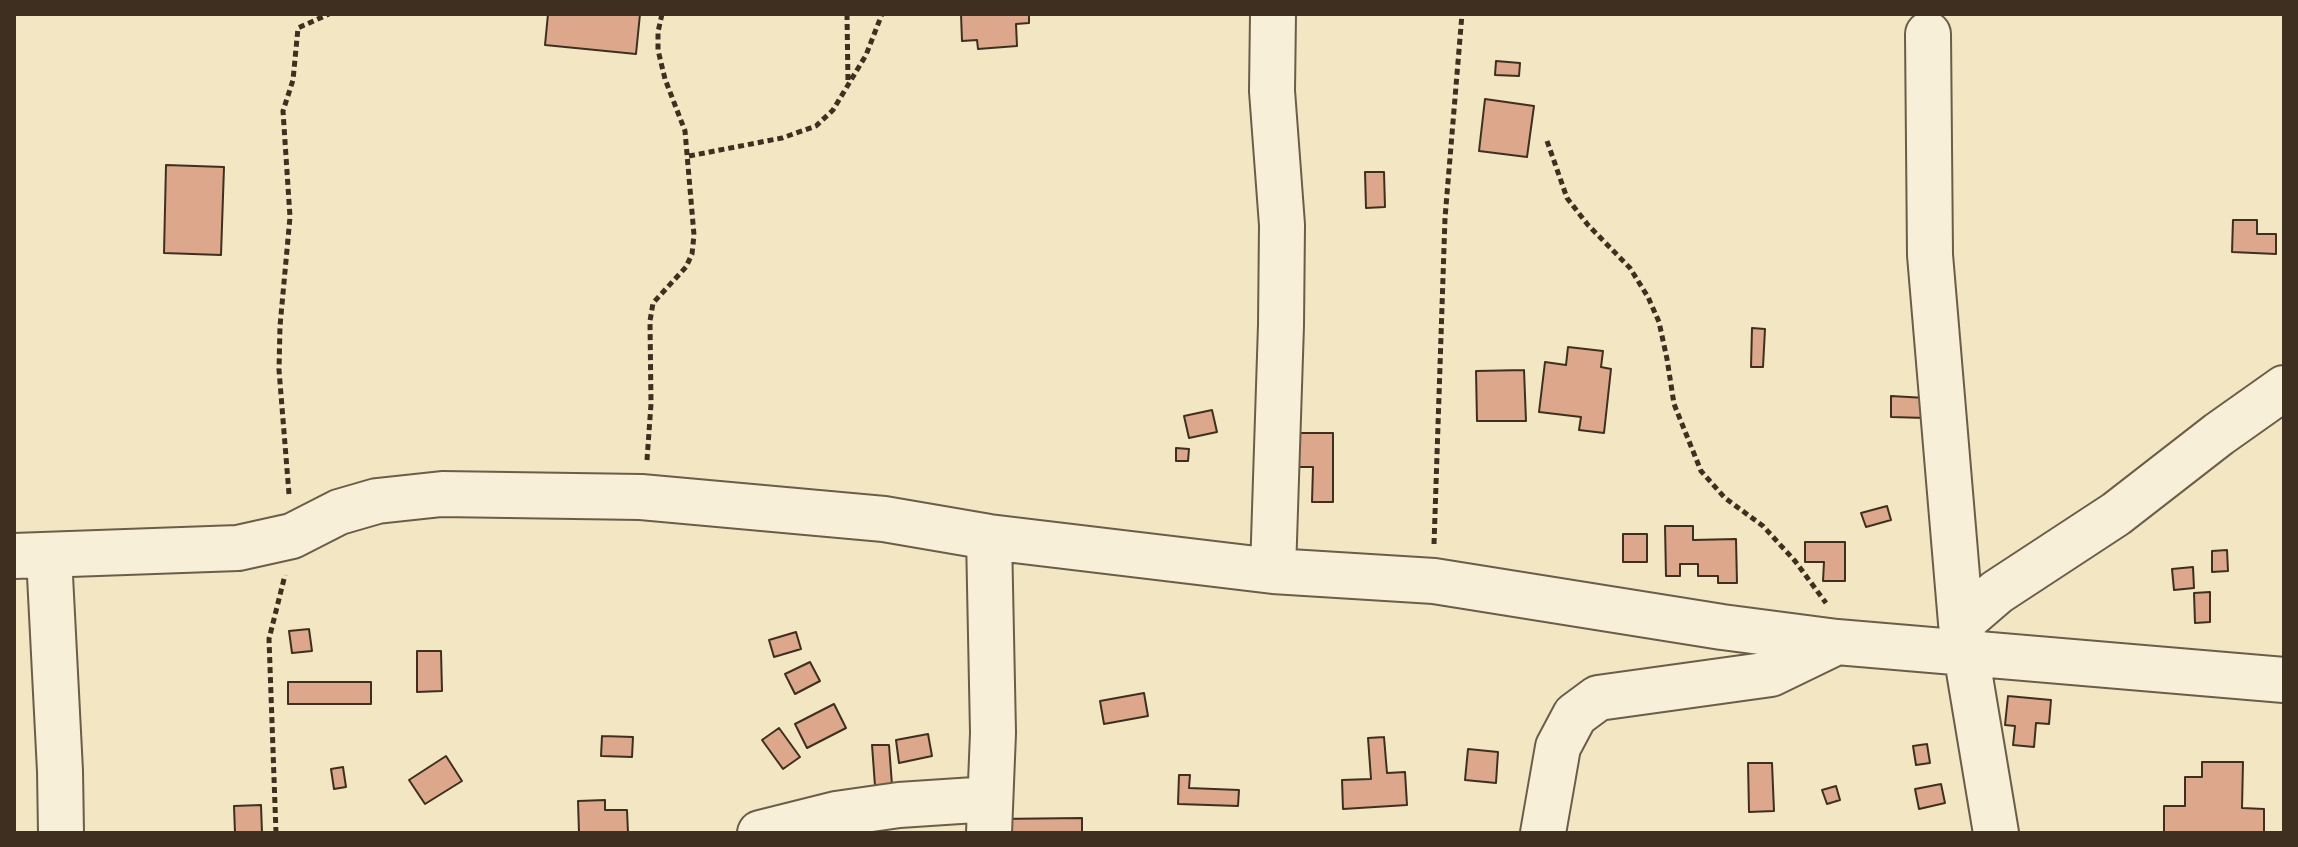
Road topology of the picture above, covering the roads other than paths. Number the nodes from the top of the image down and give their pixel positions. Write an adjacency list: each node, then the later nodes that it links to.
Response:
1 (1273, 14): 6 (street)
2 (1928, 34): 7 (street)
3 (2284, 388): 7 (street)
4 (989, 537): 5 (street); 6 (street); 10 (street)
5 (32, 556): 11 (street)
6 (1273, 571): 8 (street)
7 (1964, 639): 8 (street); 9 (street); 14 (street)
8 (1837, 642): 13 (street)
9 (2284, 680)
10 (990, 816): 12 (street)
11 (61, 833)
12 (760, 833)
13 (1543, 833)
14 (1996, 833)

